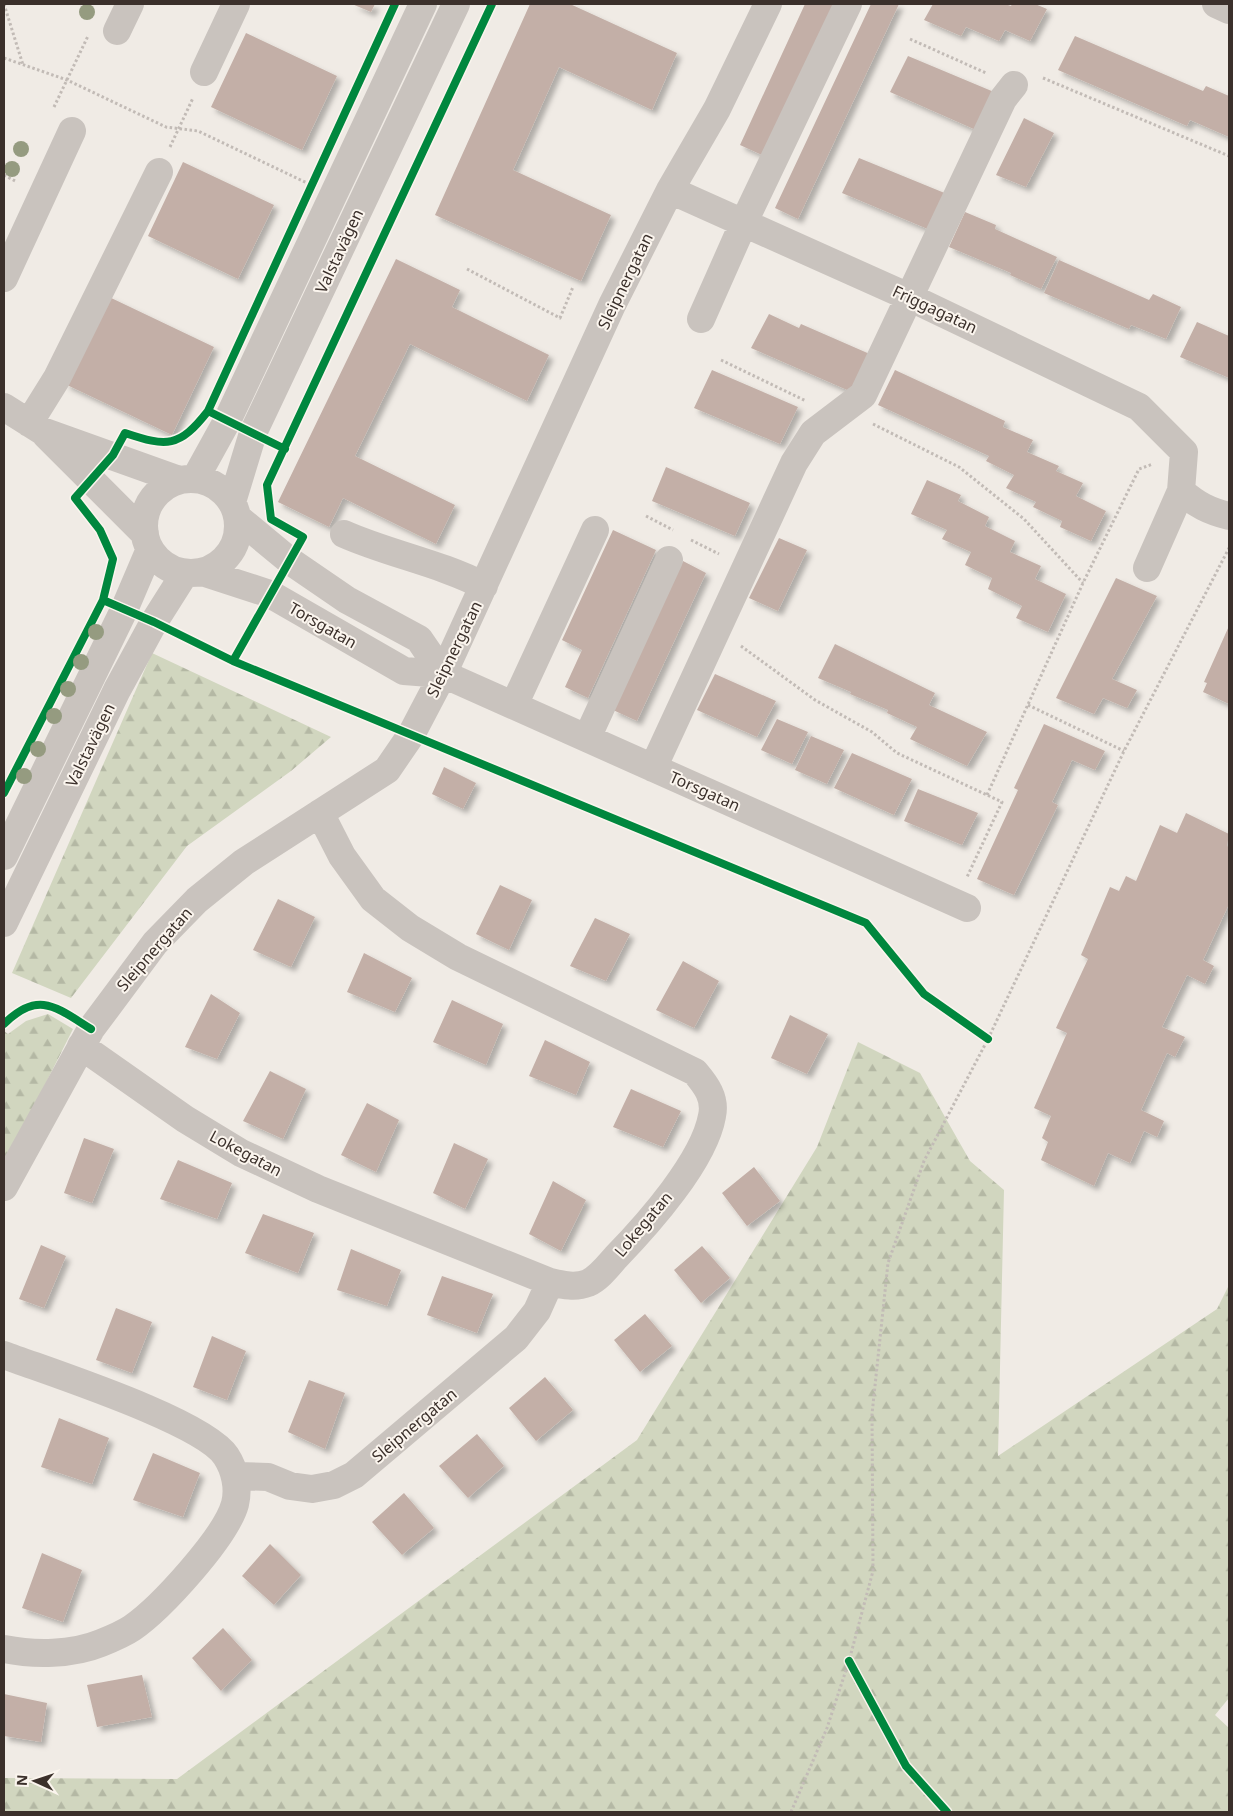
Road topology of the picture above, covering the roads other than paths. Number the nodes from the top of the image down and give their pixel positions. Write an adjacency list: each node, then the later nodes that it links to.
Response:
1 (130, 4): 9 (street)
2 (236, 4): 10 (street)
3 (423, 4): 21 (street, Valstavägen)
4 (456, 4): 23 (street, Valstavägen)
5 (768, 4): 14 (street, Sleipnergatan)
6 (848, 4): 15 (street)
7 (1216, 4): 8 (street)
8 (1229, 10)
9 (117, 32)
10 (204, 72)
11 (1014, 85): 17 (street)
12 (72, 131): 16 (street)
13 (158, 172): 20 (street)
14 (670, 190): 15 (street, Friggagatan); 31 (street, Sleipnergatan)
15 (744, 222): 17 (street, Friggagatan); 18 (street)
16 (4, 278)
17 (909, 297): 22 (street, Friggagatan); 35 (street)
18 (701, 319)
19 (4, 407): 20 (street)
20 (35, 427): 21 (street); 27 (street)
21 (187, 480): 23 (street); 27 (street, Valstavägen)
22 (1181, 492): 24 (street); 29 (street)
23 (235, 510): 30 (street, Valstavägen); 32 (street)
24 (1229, 516)
25 (595, 530): 33 (street)
26 (344, 534): 31 (street)
27 (148, 541): 30 (street); 37 (street, Valstavägen)
28 (668, 560): 34 (street)
29 (1147, 568)
30 (193, 572): 32 (street, Torsgatan); 39 (street, Valstavägen)
31 (484, 586): 32 (street, Sleipnergatan)
32 (443, 674): 33 (street, Torsgatan); 36 (street, Sleipnergatan)
33 (514, 706): 34 (street, Torsgatan)
34 (587, 738): 35 (street, Torsgatan)
35 (653, 768): 38 (street, Torsgatan)
36 (320, 813): 40 (street, Sleipnergatan); 42 (street, Lokegatan)
37 (4, 856)
38 (961, 906)
39 (4, 923)
40 (81, 1046): 41 (street, Sleipnergatan); 42 (street, Lokegatan)
41 (4, 1187)
42 (550, 1282): 44 (street, Sleipnergatan)
43 (4, 1355): 44 (street)
44 (236, 1476): 45 (street)
45 (4, 1649)

